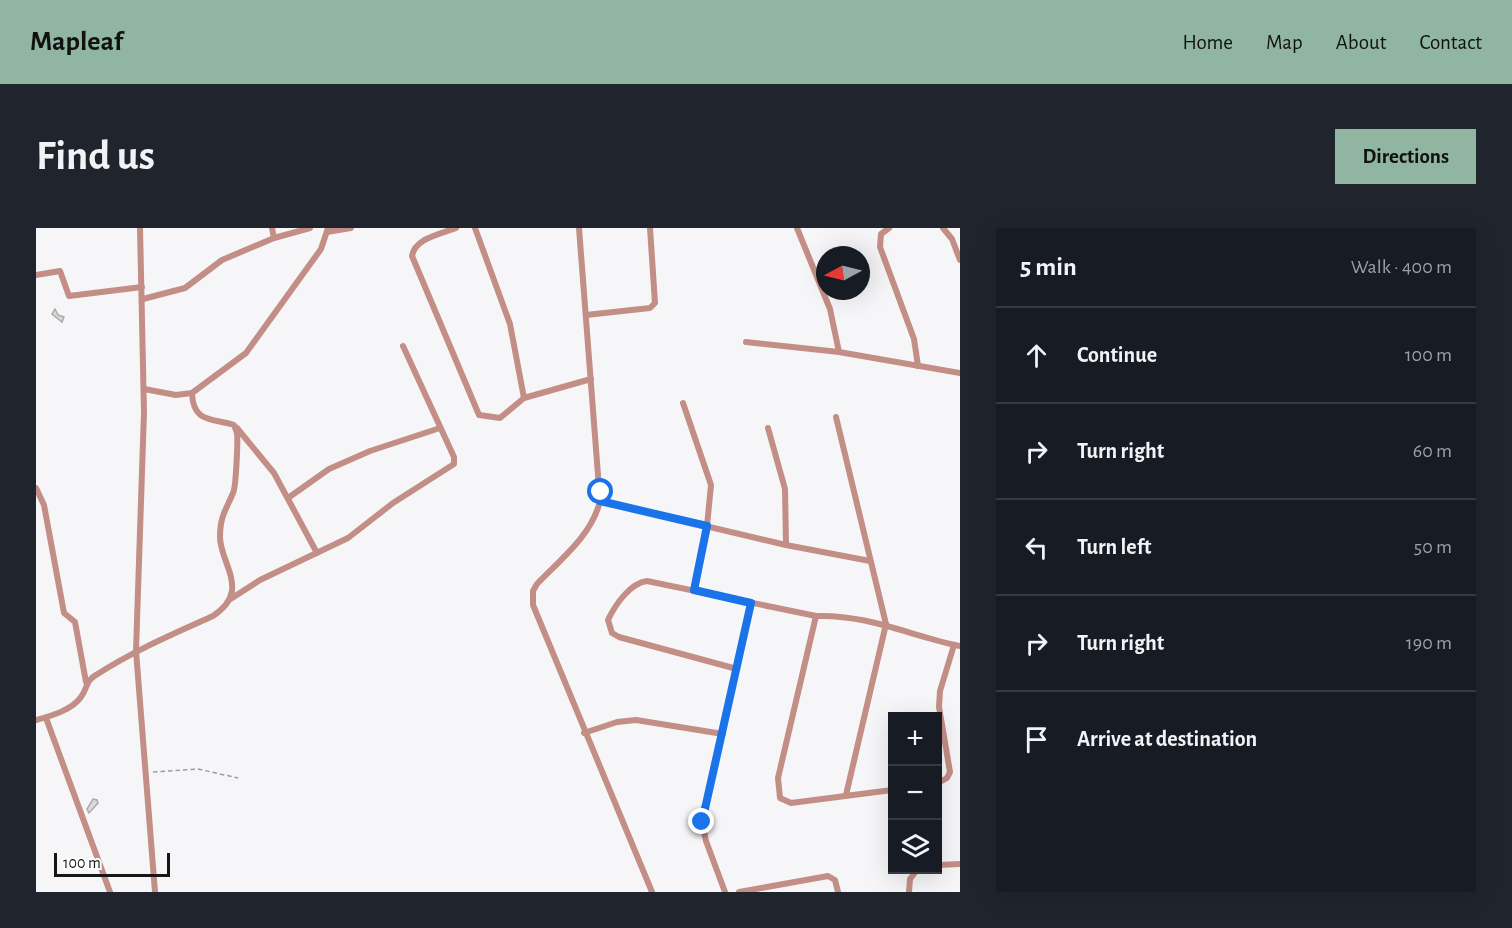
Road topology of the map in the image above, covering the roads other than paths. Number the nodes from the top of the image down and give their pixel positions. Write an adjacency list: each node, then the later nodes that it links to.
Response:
1 (140, 228): 16 (street)
2 (272, 228): 13 (street)
3 (310, 228): 13 (street)
4 (351, 228): 12 (street)
5 (456, 228): 27 (street)
6 (475, 228): 27 (street)
7 (579, 228): 18 (street)
8 (650, 228): 18 (street)
9 (797, 228): 21 (street)
10 (890, 228): 22 (street)
11 (944, 228): 14 (street)
12 (328, 230): 26 (street)
13 (274, 238): 17 (street)
14 (960, 260)
15 (36, 275): 16 (street)
16 (142, 287): 17 (street)
17 (143, 299): 25 (street)
18 (586, 315): 24 (street)
19 (746, 342): 21 (street)
20 (404, 346): 31 (street)
21 (839, 352): 22 (street)
22 (918, 366): 23 (street)
23 (960, 373)
24 (591, 379): 27 (street); 35 (street)
25 (144, 389): 26 (street); 46 (street)
26 (192, 393): 30 (street)
27 (524, 398)
28 (683, 404): 36 (street)
29 (836, 417): 39 (street)
30 (234, 425): 34 (street); 41 (street)
31 (440, 428): 34 (street); 38 (street)
32 (768, 428): 37 (street)
33 (36, 488): 48 (street)
34 (288, 498): 38 (street)
35 (600, 501): 36 (street); 51 (street)
36 (707, 526): 37 (street); 40 (street)
37 (786, 545): 39 (street)
38 (318, 553): 41 (street)
39 (870, 561): 44 (street)
40 (694, 590): 42 (street); 47 (street)
41 (229, 601): 46 (street)
42 (751, 603): 43 (street); 47 (street)
43 (816, 616): 44 (street); 55 (street)
44 (886, 624): 45 (street); 55 (street)
45 (957, 645): 53 (street)
46 (136, 651): 48 (street); 60 (street)
47 (737, 669): 52 (street)
48 (86, 682): 49 (street)
49 (46, 718): 50 (street); 59 (street)
50 (36, 720)
51 (584, 733): 52 (street); 61 (street)
52 (723, 734): 62 (street)
53 (942, 781)
54 (888, 790): 55 (street)
55 (846, 795)
56 (960, 864): 57 (street)
57 (942, 865)
58 (914, 874): 65 (street)
59 (110, 892)
60 (155, 892)
61 (652, 892)
62 (726, 892)
63 (739, 892): 64 (street)
64 (838, 892)
65 (909, 892)

